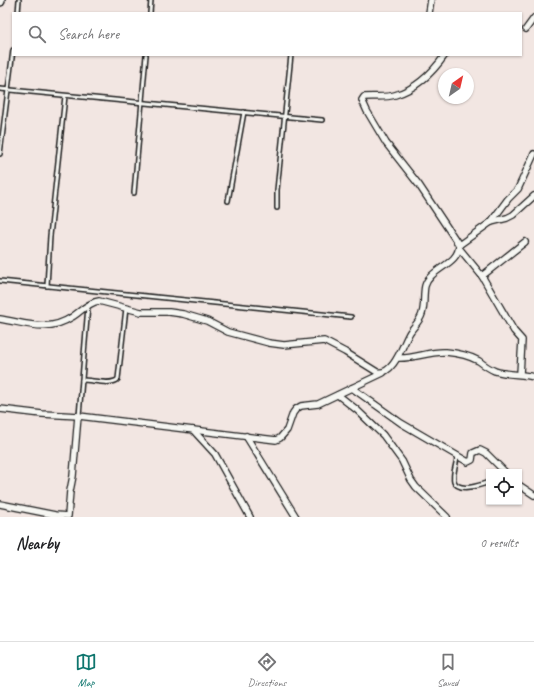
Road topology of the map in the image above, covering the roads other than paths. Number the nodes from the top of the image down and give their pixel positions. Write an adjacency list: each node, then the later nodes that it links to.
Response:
1 (19, 0): 4 (lane)
2 (152, 0): 5 (lane)
3 (430, 0): 6 (street)
4 (18, 12)
5 (150, 12)
6 (429, 12)
7 (534, 18): 8 (street)
8 (526, 29)
9 (12, 56): 14 (lane)
10 (146, 56): 16 (lane)
11 (291, 56): 18 (lane)
12 (444, 56): 28 (street)
13 (0, 90): 14 (lane)
14 (8, 90): 15 (lane); 20 (lane)
15 (65, 96): 16 (lane); 31 (lane)
16 (142, 102): 17 (lane); 22 (lane)
17 (244, 112): 18 (lane); 24 (lane)
18 (285, 116): 19 (lane); 25 (lane)
19 (322, 120)
20 (0, 154)
21 (534, 154): 26 (street)
22 (134, 193)
23 (534, 196): 26 (street)
24 (228, 201)
25 (277, 208)
26 (491, 222): 28 (street)
27 (524, 242): 29 (street)
28 (459, 246): 29 (street); 36 (street)
29 (482, 276): 38 (street)
30 (0, 281): 31 (lane)
31 (47, 286): 34 (lane)
32 (88, 306): 33 (street); 35 (street); 40 (lane)
33 (126, 308): 37 (street); 40 (lane)
34 (351, 317)
35 (0, 319)
36 (398, 358): 37 (street); 38 (street)
37 (387, 370): 41 (street)
38 (520, 374): 39 (street)
39 (534, 377)
40 (82, 380): 44 (lane)
41 (352, 388): 42 (street); 47 (street)
42 (338, 395): 46 (street); 55 (street)
43 (0, 409): 44 (street)
44 (78, 416): 45 (street); 52 (street)
45 (193, 430): 46 (street); 53 (street)
46 (246, 436): 54 (street)
47 (457, 456): 48 (street); 49 (lane)
48 (502, 469)
49 (486, 483)
50 (522, 488): 51 (street)
51 (534, 495)
52 (0, 504)
53 (250, 517)
54 (296, 517)
55 (448, 517)

